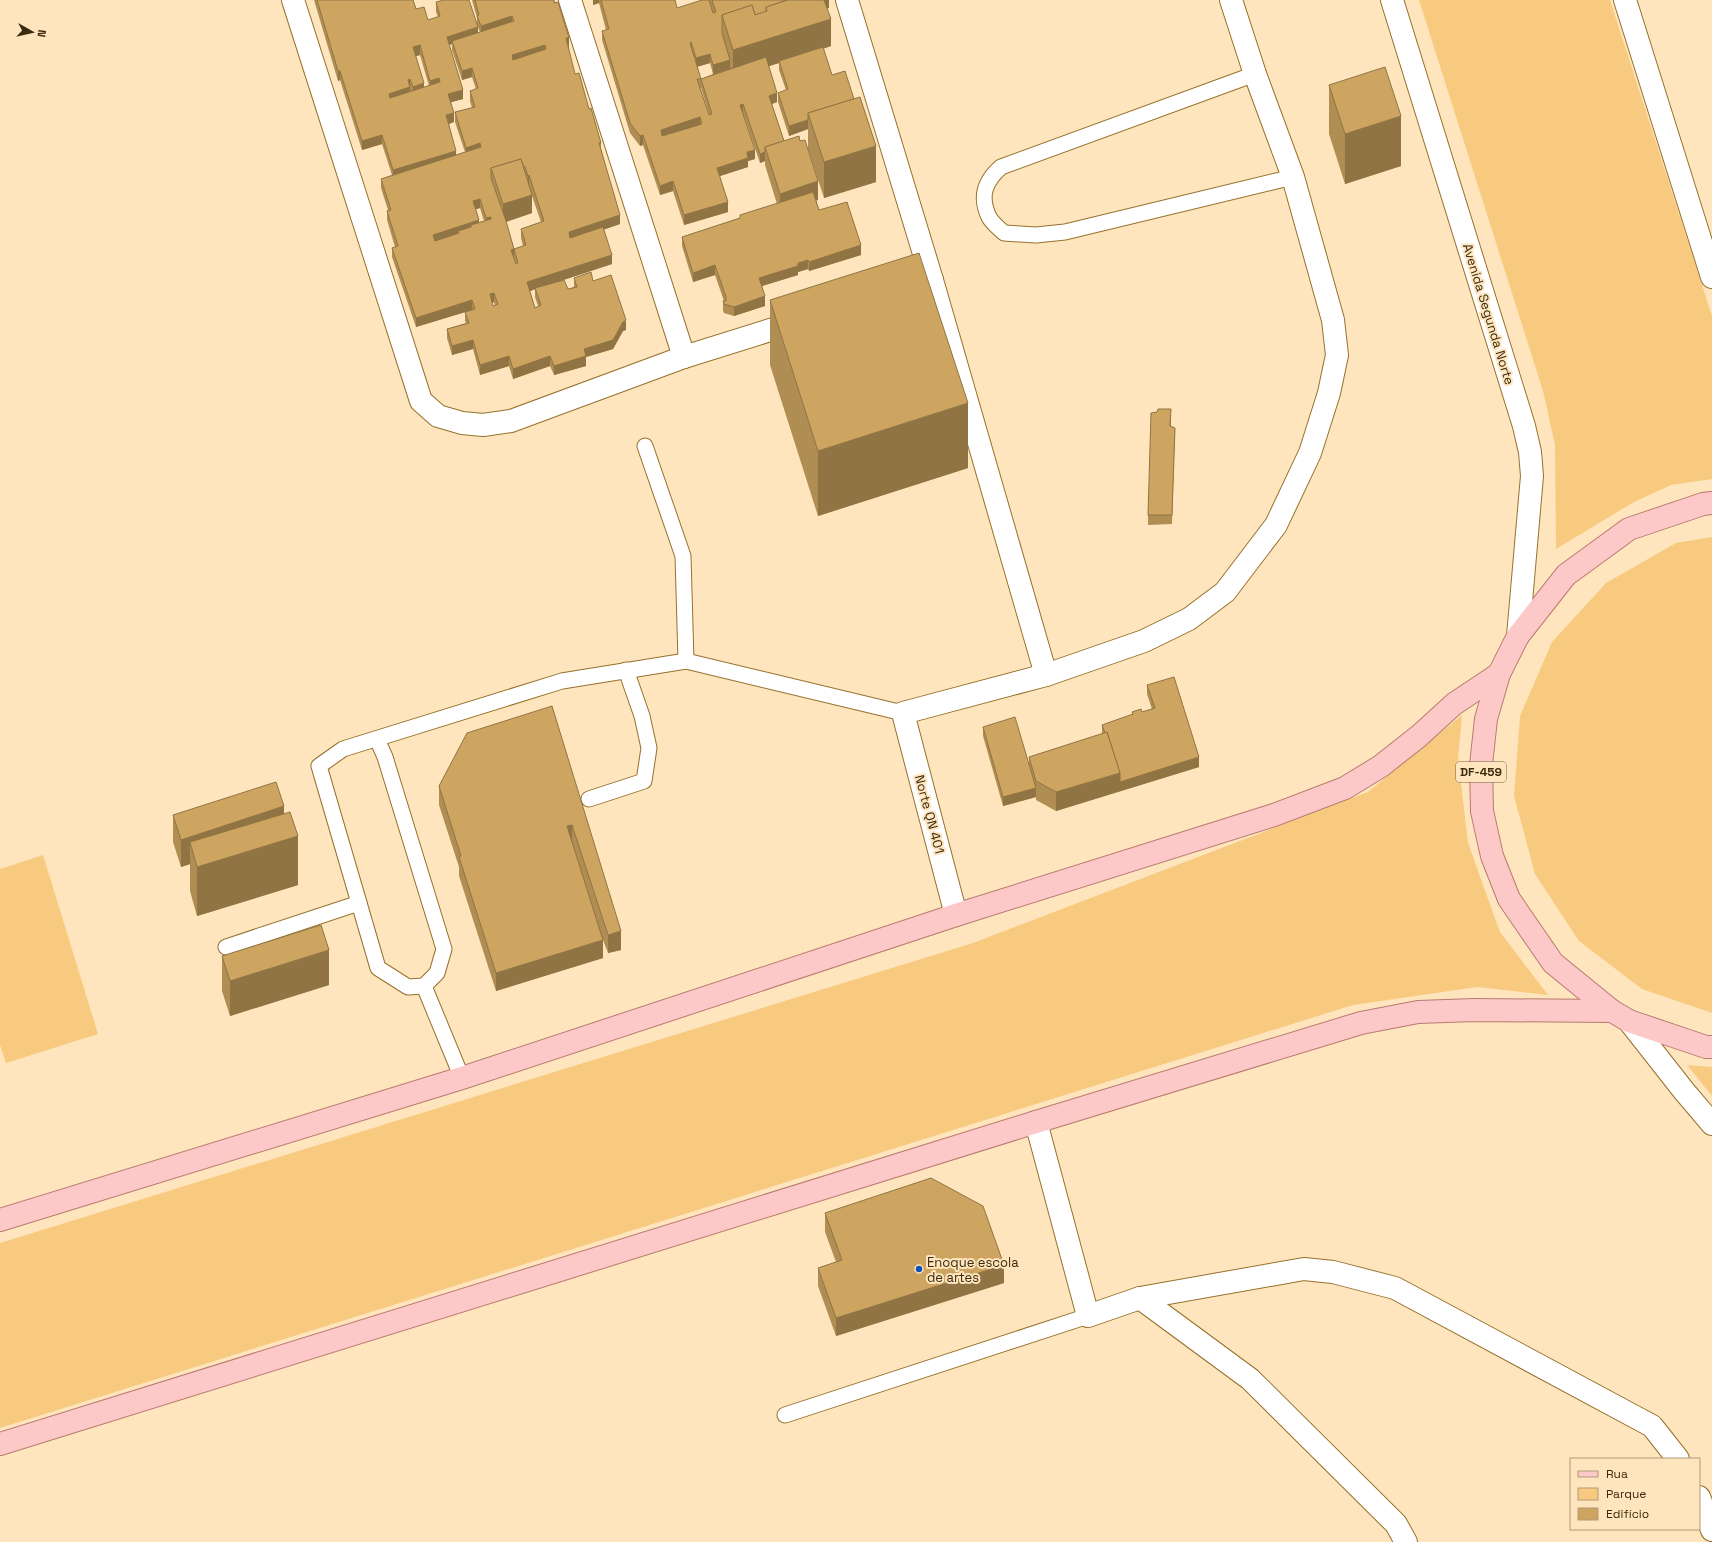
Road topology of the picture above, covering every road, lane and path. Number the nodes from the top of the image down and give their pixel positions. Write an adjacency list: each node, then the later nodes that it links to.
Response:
1 (293, 0): 13 (street)
2 (570, 0): 13 (street)
3 (847, 0): 10 (street)
4 (1231, 0): 7 (street)
5 (1392, 0): 16 (street, Avenida Segunda Norte)
6 (1625, 0): 9 (street)
7 (1254, 74): 8 (street); 8 (lane)
8 (1292, 177): 19 (street)
9 (1712, 276)
10 (932, 280): 11 (street); 19 (street)
11 (879, 296)
12 (819, 314): 13 (street)
13 (684, 356)
14 (645, 446): 17 (lane)
15 (1712, 503): 16 (main road, DF-459)
16 (1518, 636): 20 (main road, DF-459)
17 (686, 661): 18 (lane); 21 (lane)
18 (626, 670): 22 (lane); 23 (lane)
19 (1046, 674): 21 (street)
20 (1499, 674): 25 (main road); 28 (main road, DF-459)
21 (903, 713): 25 (street, Norte QN 401)
22 (377, 738): 24 (lane); 27 (lane)
23 (589, 799)
24 (359, 902): 26 (lane); 27 (lane)
25 (956, 915): 30 (main road)
26 (226, 947)
27 (424, 986): 30 (lane)
28 (1620, 1016): 29 (main road, DF-459); 31 (main road); 32 (street)
29 (1712, 1048)
30 (462, 1078): 33 (main road)
31 (1036, 1122): 35 (street); 37 (main road)
32 (1712, 1124)
33 (0, 1220)
34 (1140, 1298): 35 (street); 38 (street); 41 (street)
35 (1088, 1316): 36 (lane)
36 (785, 1415)
37 (0, 1444)
38 (1677, 1458)
39 (1700, 1500): 40 (street)
40 (1712, 1530)
41 (1406, 1542)

